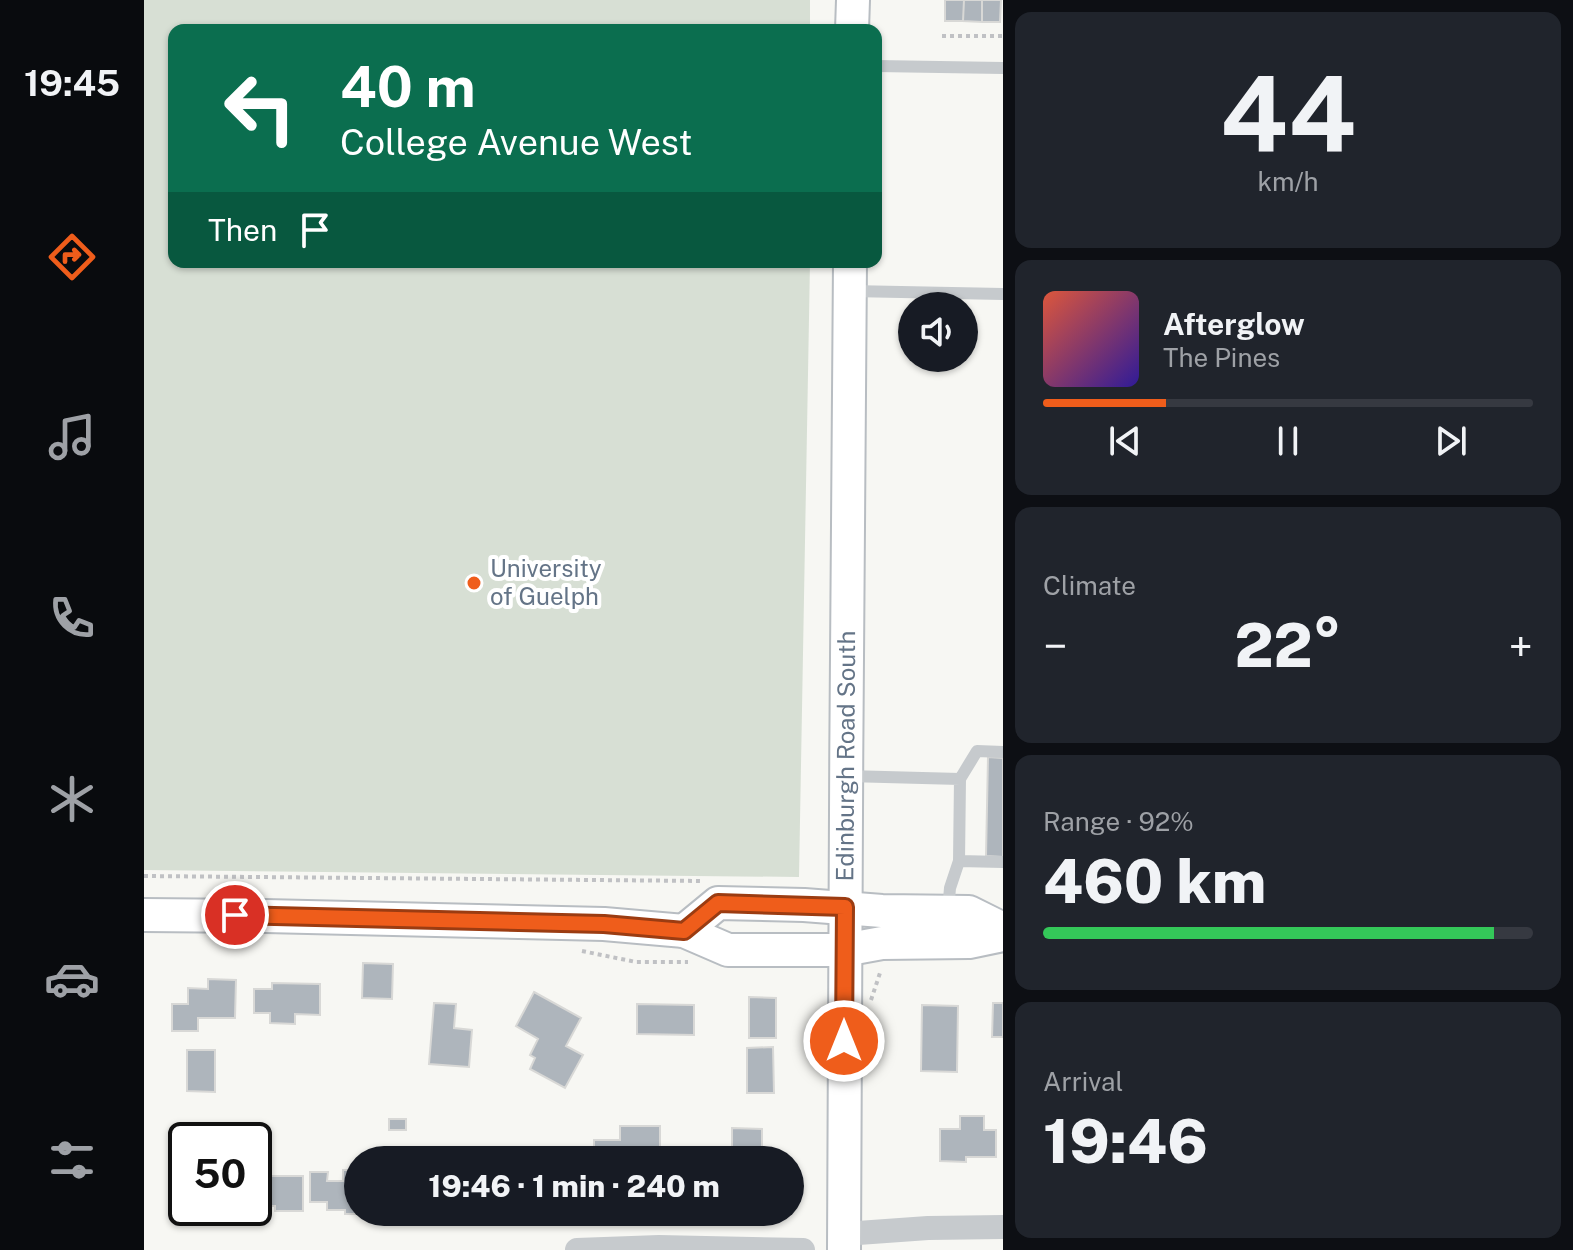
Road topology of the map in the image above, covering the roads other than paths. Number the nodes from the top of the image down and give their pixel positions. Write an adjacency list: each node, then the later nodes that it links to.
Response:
1 (853, 0): 2 (main road)
2 (852, 24)
3 (882, 66): 4 (lane)
4 (1003, 68)
5 (850, 277): 6 (lane); 8 (main road, Edinburgh Road South)
6 (1003, 294)
7 (1003, 752): 9 (lane)
8 (847, 776): 9 (lane); 12 (main road, Edinburgh Road South)
9 (960, 779): 10 (lane)
10 (959, 861): 11 (lane); 13 (lane)
11 (1003, 862)
12 (845, 907): 13 (main road); 15 (main road); 17 (main road, Edinburgh Road South)
13 (948, 912): 16 (main road)
14 (144, 915): 15 (main road)
15 (684, 931): 17 (main road)
16 (1003, 932): 17 (main road)
17 (844, 950): 19 (main road, Edinburgh Road South)
18 (1003, 1227): 19 (street)
19 (837, 1246)
20 (577, 1250): 21 (street)
21 (803, 1250)

